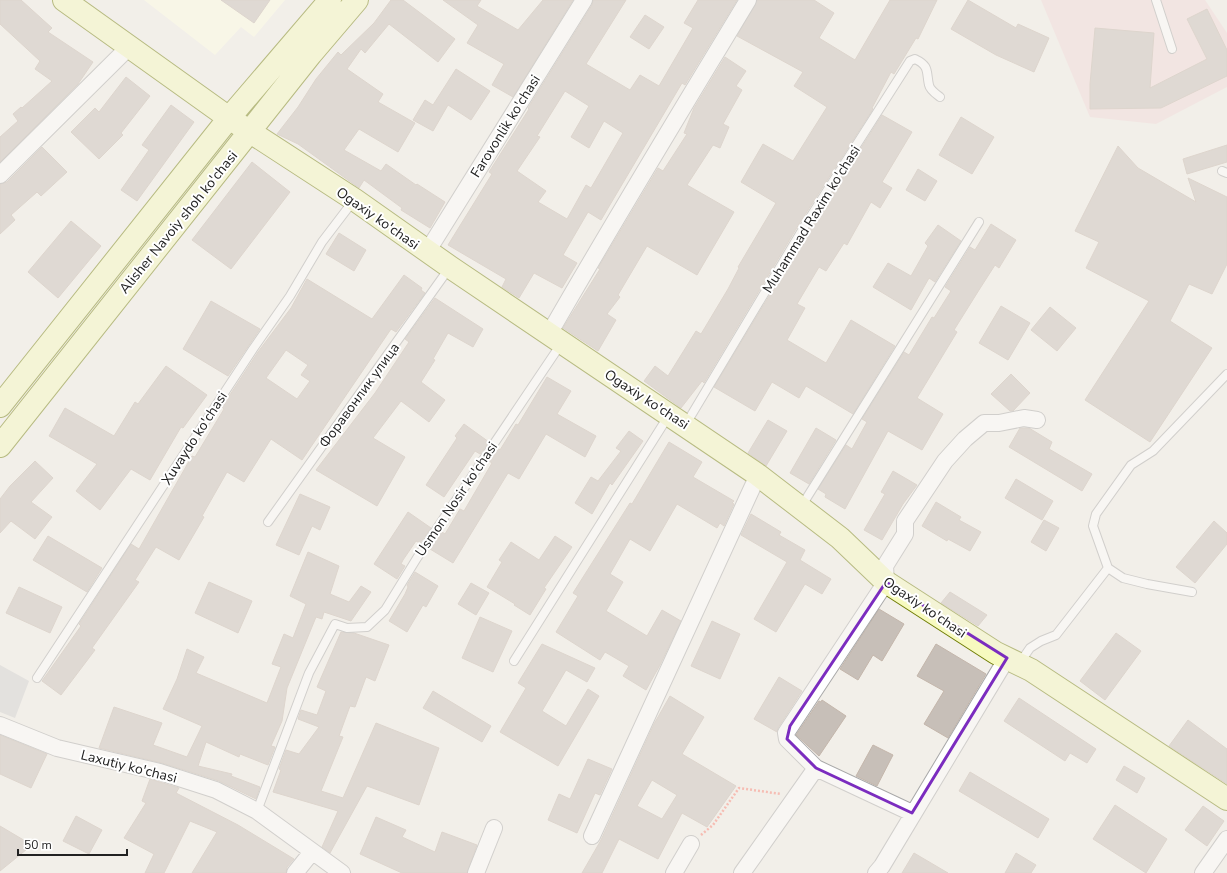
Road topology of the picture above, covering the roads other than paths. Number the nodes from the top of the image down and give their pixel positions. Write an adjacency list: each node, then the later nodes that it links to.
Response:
1 (64, 0): 7 (street, Ogaxiy ko'chasi)
2 (330, 0): 10 (street, Alisher Navoiy shoh ko'chasi)
3 (357, 0): 11 (street, Alisher Navoiy shoh ko'chasi)
4 (584, 0): 15 (street, Farovonlik ko'chasi)
5 (748, 0): 17 (street)
6 (1156, 0): 8 (lane)
7 (129, 47): 10 (street, Ogaxiy ko'chasi); 12 (street)
8 (1172, 49)
9 (940, 98): 20 (lane, Muhammad Raxim ko'chasi)
10 (229, 118): 11 (street, Ogaxiy ko'chasi); 19 (street, Alisher Navoiy shoh ko'chasi)
11 (250, 132): 13 (street, Ogaxiy ko'chasi); 22 (street, Alisher Navoiy shoh ko'chasi)
12 (0, 175)
13 (354, 200): 15 (street, Ogaxiy ko'chasi); 31 (lane, Xuvaydo ko'chasi)
14 (979, 222): 24 (lane)
15 (427, 252): 16 (street, Ogaxiy ko'chasi)
16 (450, 267): 17 (street, Ogaxiy ko'chasi); 25 (lane, Форавонлик улица)
17 (555, 338): 20 (street, Ogaxiy ko'chasi); 35 (lane, Usmon Nosir ko'chasi)
18 (1227, 374): 26 (lane)
19 (0, 406)
20 (678, 420): 23 (street, Ogaxiy ko'chasi); 29 (lane)
21 (1037, 420): 27 (street)
22 (0, 446)
23 (758, 475): 24 (street, Ogaxiy ko'chasi); 38 (street)
24 (802, 507): 27 (street, Ogaxiy ko'chasi)
25 (268, 522)
26 (1108, 568): 28 (lane); 30 (lane)
27 (886, 582): 30 (street, Ogaxiy ko'chasi); 33 (street)
28 (1192, 592)
29 (514, 660)
30 (1013, 661): 34 (street, Ogaxiy ko'chasi); 36 (street)
31 (37, 678)
32 (0, 725): 35 (street, Laxutiy ko'chasi)
33 (816, 768): 36 (street); 46 (street)
34 (1227, 800)
35 (257, 811): 41 (street, Laxutiy ko'chasi)
36 (912, 813): 47 (street)
37 (494, 828): 44 (street)
38 (592, 836)
39 (1227, 838): 48 (street)
40 (691, 844): 45 (street)
41 (312, 852): 42 (street); 43 (street, Laxutiy ko'chasi)
42 (295, 873)
43 (342, 873)
44 (476, 873)
45 (674, 873)
46 (742, 873)
47 (876, 873)
48 (1203, 873)

